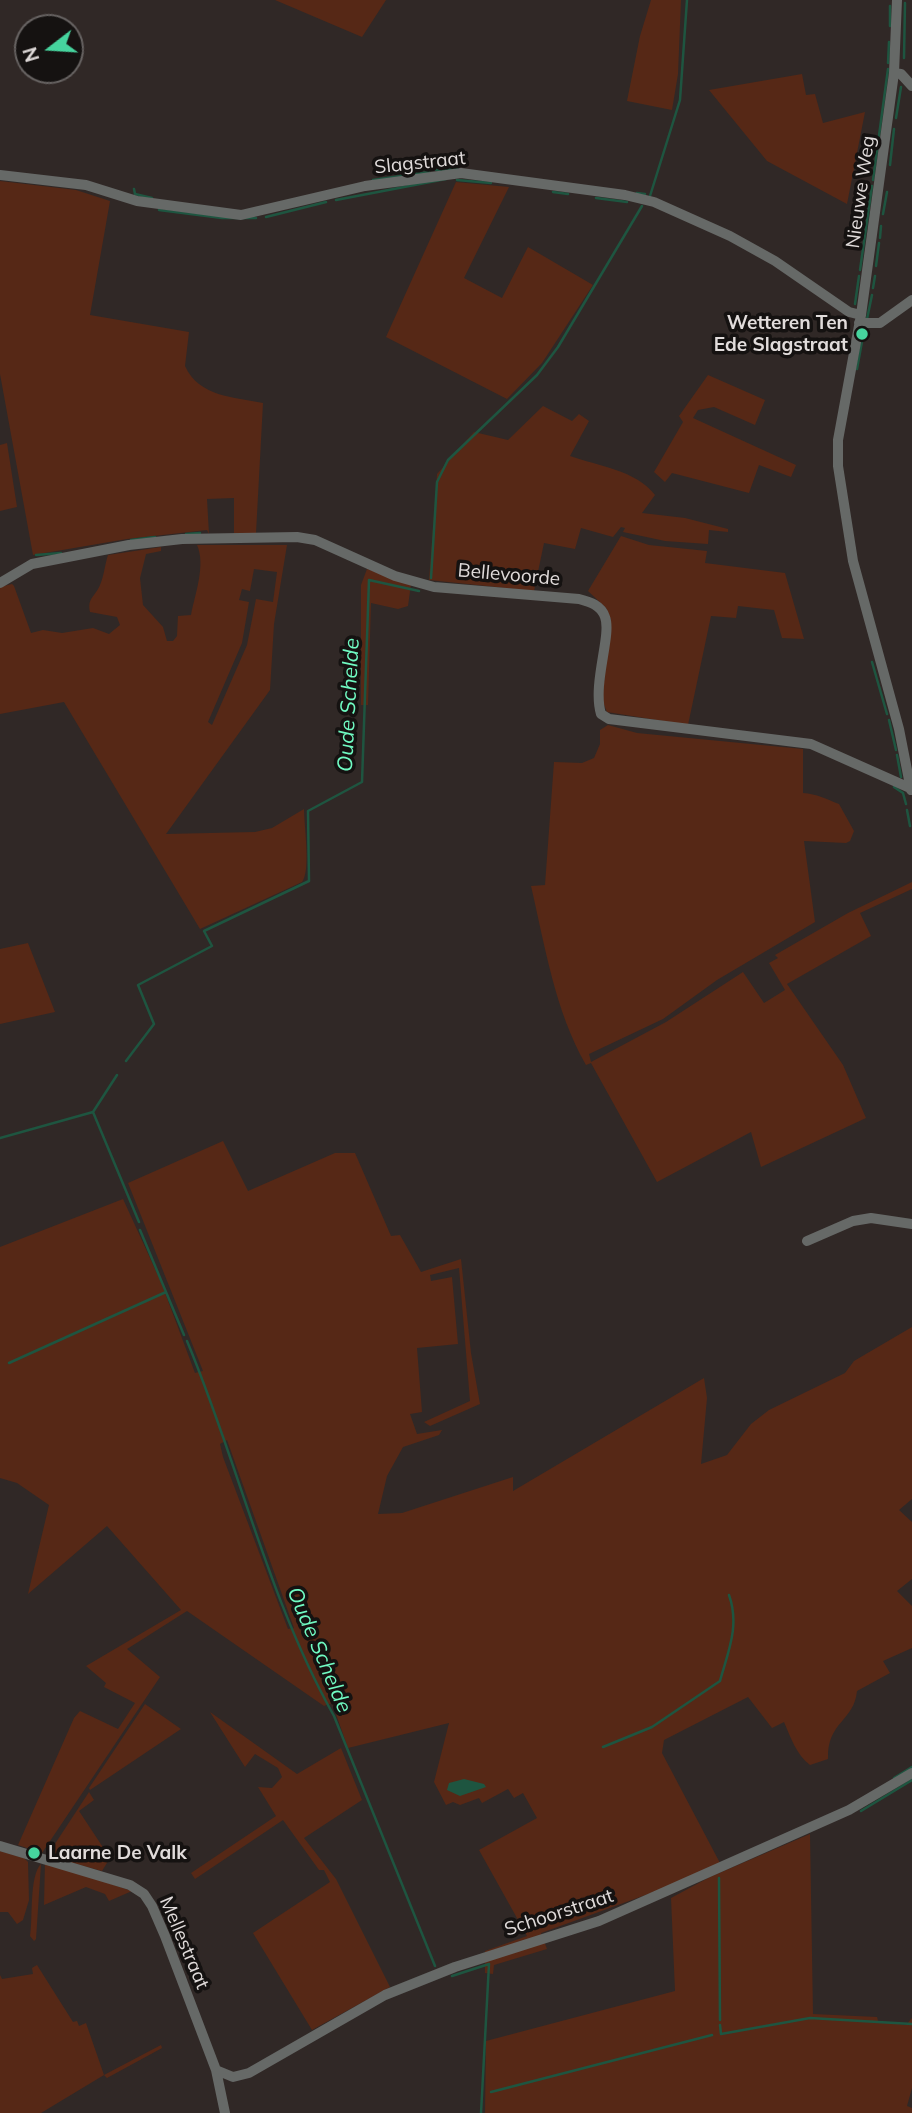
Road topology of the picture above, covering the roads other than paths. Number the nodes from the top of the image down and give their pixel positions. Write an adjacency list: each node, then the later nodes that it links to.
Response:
1 (897, 0): 2 (street, Nieuwe Weg)
2 (894, 73): 3 (street); 6 (street, Nieuwe Weg)
3 (912, 86)
4 (0, 175): 6 (street, Slagstraat)
5 (912, 300): 6 (street)
6 (860, 319): 8 (street, Nieuwe Weg)
7 (0, 583): 8 (street, Bellevoorde)
8 (912, 791)
9 (912, 1224): 10 (street)
10 (807, 1241)
11 (912, 1773): 13 (street, Schoorstraat)
12 (0, 1846): 13 (street, Mellestraat)
13 (216, 2070): 14 (street, Mellestraat)
14 (225, 2113)

